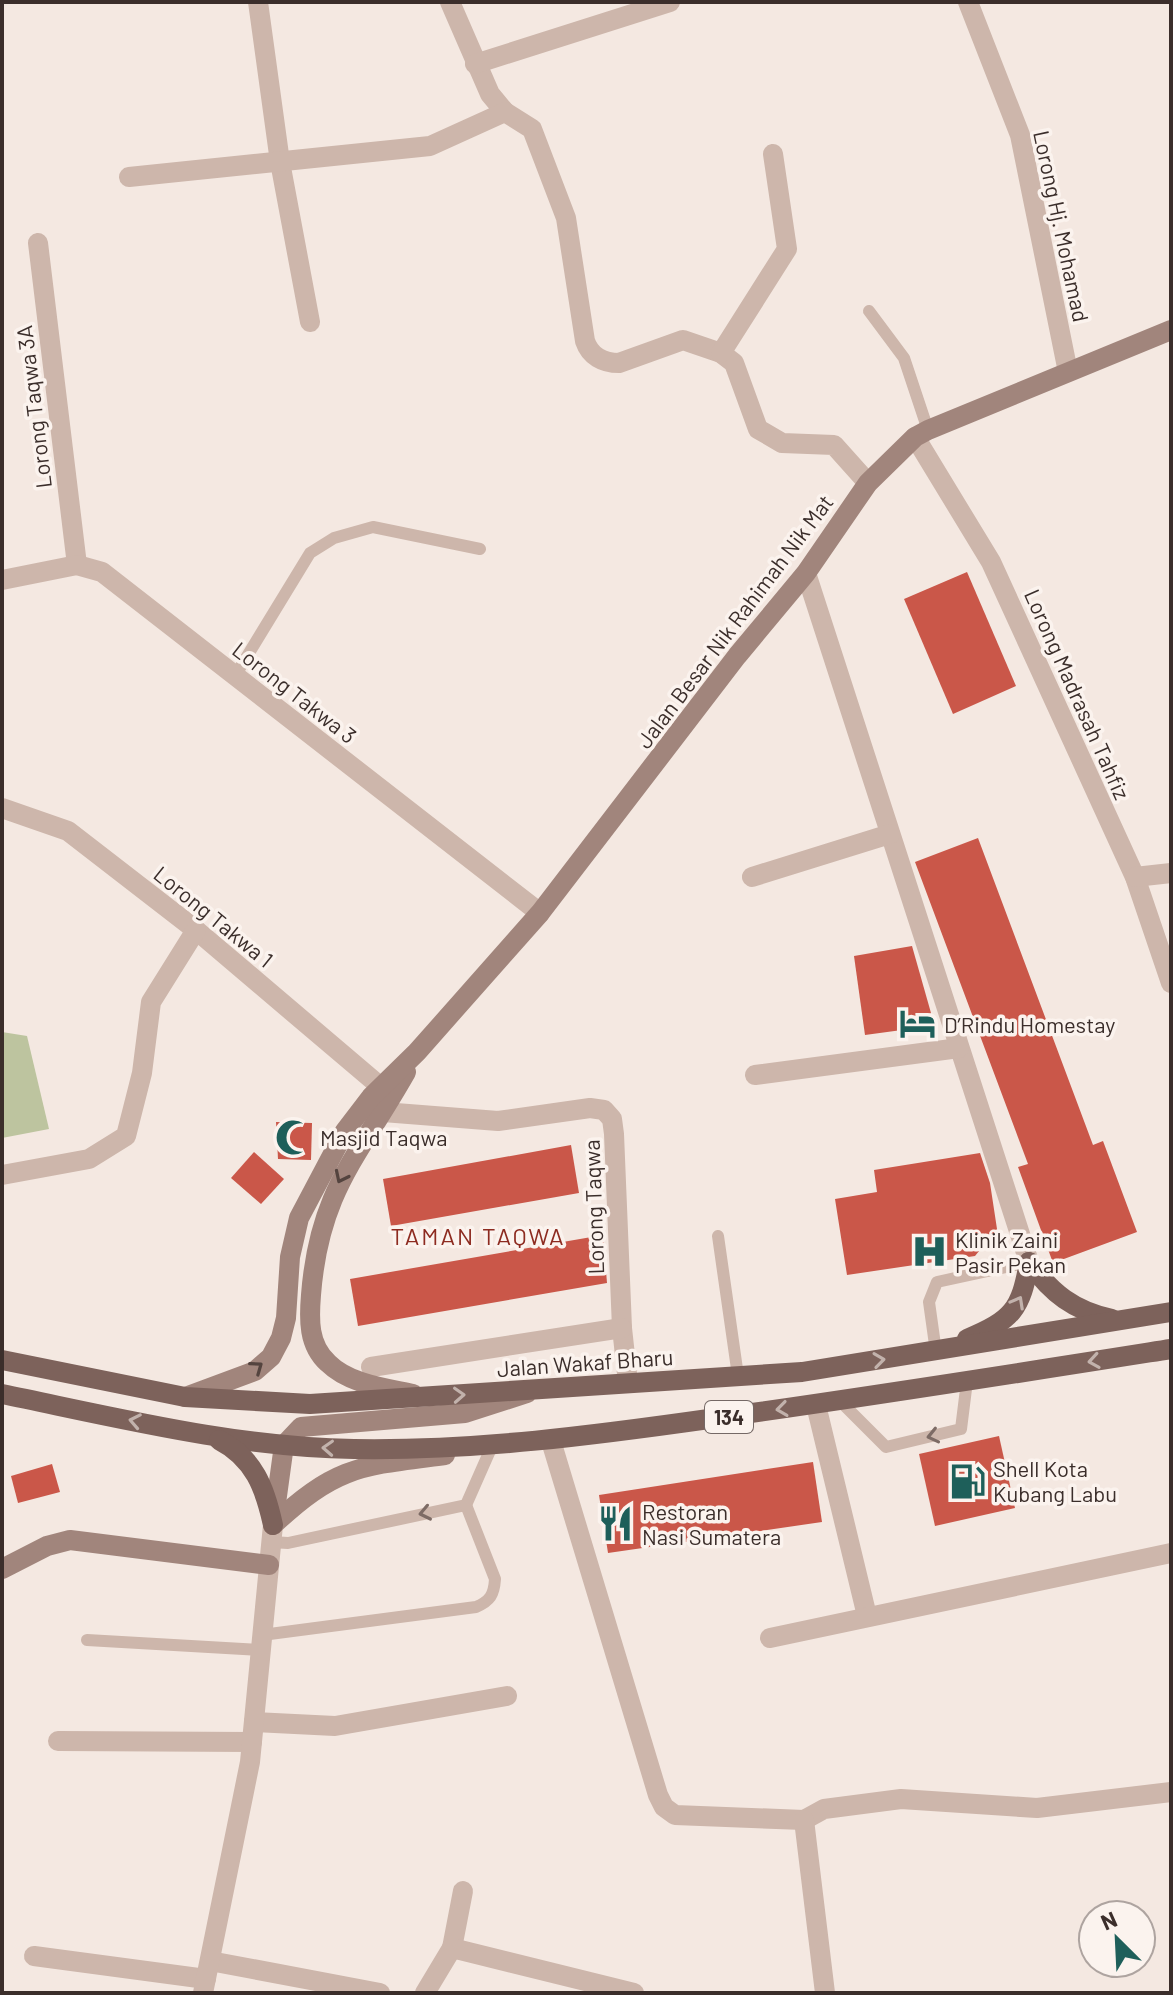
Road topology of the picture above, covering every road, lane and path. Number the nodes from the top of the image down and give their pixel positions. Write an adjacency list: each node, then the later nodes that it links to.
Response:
1 (258, 2): 8 (street)
2 (450, 2): 5 (street)
3 (670, 2): 5 (street)
4 (968, 2): 15 (street, Lorong Hj. Mohamad)
5 (475, 64): 6 (street)
6 (505, 112): 8 (street); 14 (street)
7 (773, 154): 14 (street)
8 (280, 162): 9 (street); 12 (street)
9 (129, 177)
10 (38, 243): 19 (street, Lorong Taqwa 3A)
11 (869, 311): 16 (lane)
12 (310, 322)
13 (1171, 330): 15 (street, Jalan Besar Nik Rahimah Nik Mat)
14 (721, 353): 17 (street)
15 (1068, 372): 16 (street, Jalan Besar Nik Rahimah Nik Mat)
16 (922, 433): 17 (street, Jalan Besar Nik Rahimah Nik Mat); 27 (street, Lorong Madrasah Tahfiz)
17 (868, 483): 20 (street, Jalan Besar Nik Rahimah Nik Mat)
18 (480, 549): 22 (lane)
19 (77, 565): 21 (street); 22 (street, Lorong Takwa 3)
20 (806, 573): 24 (street); 28 (street, Jalan Besar Nik Rahimah Nik Mat)
21 (2, 580)
22 (235, 676): 28 (street, Lorong Takwa 3)
23 (2, 808): 29 (street, Lorong Takwa 1)
24 (890, 834): 26 (street); 31 (street)
25 (1171, 873): 27 (street)
26 (752, 877)
27 (1135, 877): 30 (street, Lorong Madrasah Tahfiz)
28 (540, 913): 32 (street, Jalan Besar Nik Rahimah Nik Mat)
29 (196, 930): 34 (street, Lorong Takwa 1); 36 (street)
30 (1171, 983)
31 (959, 1048): 33 (street); 38 (street)
32 (417, 1052): 34 (street, Jalan Besar Nik Rahimah Nik Mat); 35 (street, Jalan Besar Nik Rahimah Nik Mat)
33 (755, 1075)
34 (381, 1087): 51 (street, Jalan Besar Nik Rahimah Nik Mat, one-way to 34)
35 (383, 1112): 41 (street, Lorong Taqwa); 52 (street, Jalan Besar Nik Rahimah Nik Mat, one-way to 52)
36 (2, 1175)
37 (718, 1236): 46 (lane)
38 (1029, 1262): 40 (main road); 43 (main road, one-way to 38); 43 (lane)
39 (1171, 1312): 40 (main road, Jalan Wakaf Bharu / 134)
40 (1118, 1321): 43 (main road, Jalan Wakaf Bharu / 134)
41 (622, 1328): 45 (street); 48 (street, Lorong Taqwa)
42 (1171, 1349): 47 (main road, 134, one-way to 47)
43 (936, 1352): 46 (main road, Jalan Wakaf Bharu / 134, one-way to 43)
44 (2, 1360): 51 (main road, Jalan Wakaf Bharu / 134)
45 (371, 1367)
46 (738, 1376): 48 (main road, Jalan Wakaf Bharu / 134)
47 (967, 1381): 53 (main road, 134); 53 (lane, one-way to 53)
48 (628, 1383): 49 (main road, Jalan Wakaf Bharu / 134)
49 (534, 1390): 52 (main road, Jalan Wakaf Bharu / 134, one-way to 49); 57 (street)
50 (2, 1394): 55 (main road, one-way to 50)
51 (185, 1397): 52 (main road, Jalan Wakaf Bharu / 134)
52 (424, 1397)
53 (840, 1401): 54 (main road, 134)
54 (816, 1405): 56 (main road, 134, one-way to 56); 64 (street)
55 (212, 1436): 57 (main road); 60 (main road)
56 (551, 1441): 58 (main road, 134); 72 (street)
57 (284, 1445): 58 (main road, 134, one-way to 57); 60 (street)
58 (492, 1446): 59 (lane); 60 (street, 134)
59 (466, 1505): 60 (lane, one-way to 60); 67 (lane)
60 (272, 1533): 62 (street)
61 (1171, 1553): 64 (street)
62 (269, 1565): 63 (street); 67 (street)
63 (2, 1569)
64 (867, 1616): 65 (street)
65 (770, 1638)
66 (87, 1640): 67 (lane)
67 (262, 1642): 69 (street)
68 (507, 1696): 69 (street)
69 (253, 1732): 70 (street); 76 (street)
70 (58, 1741)
71 (1171, 1792): 72 (street)
72 (804, 1820): 80 (street)
73 (463, 1891): 74 (street)
74 (452, 1948): 78 (street); 79 (street)
75 (34, 1956): 76 (street)
76 (206, 1978): 77 (street)
77 (380, 1993)
78 (425, 1993)
79 (634, 1993)
80 (825, 1993)

